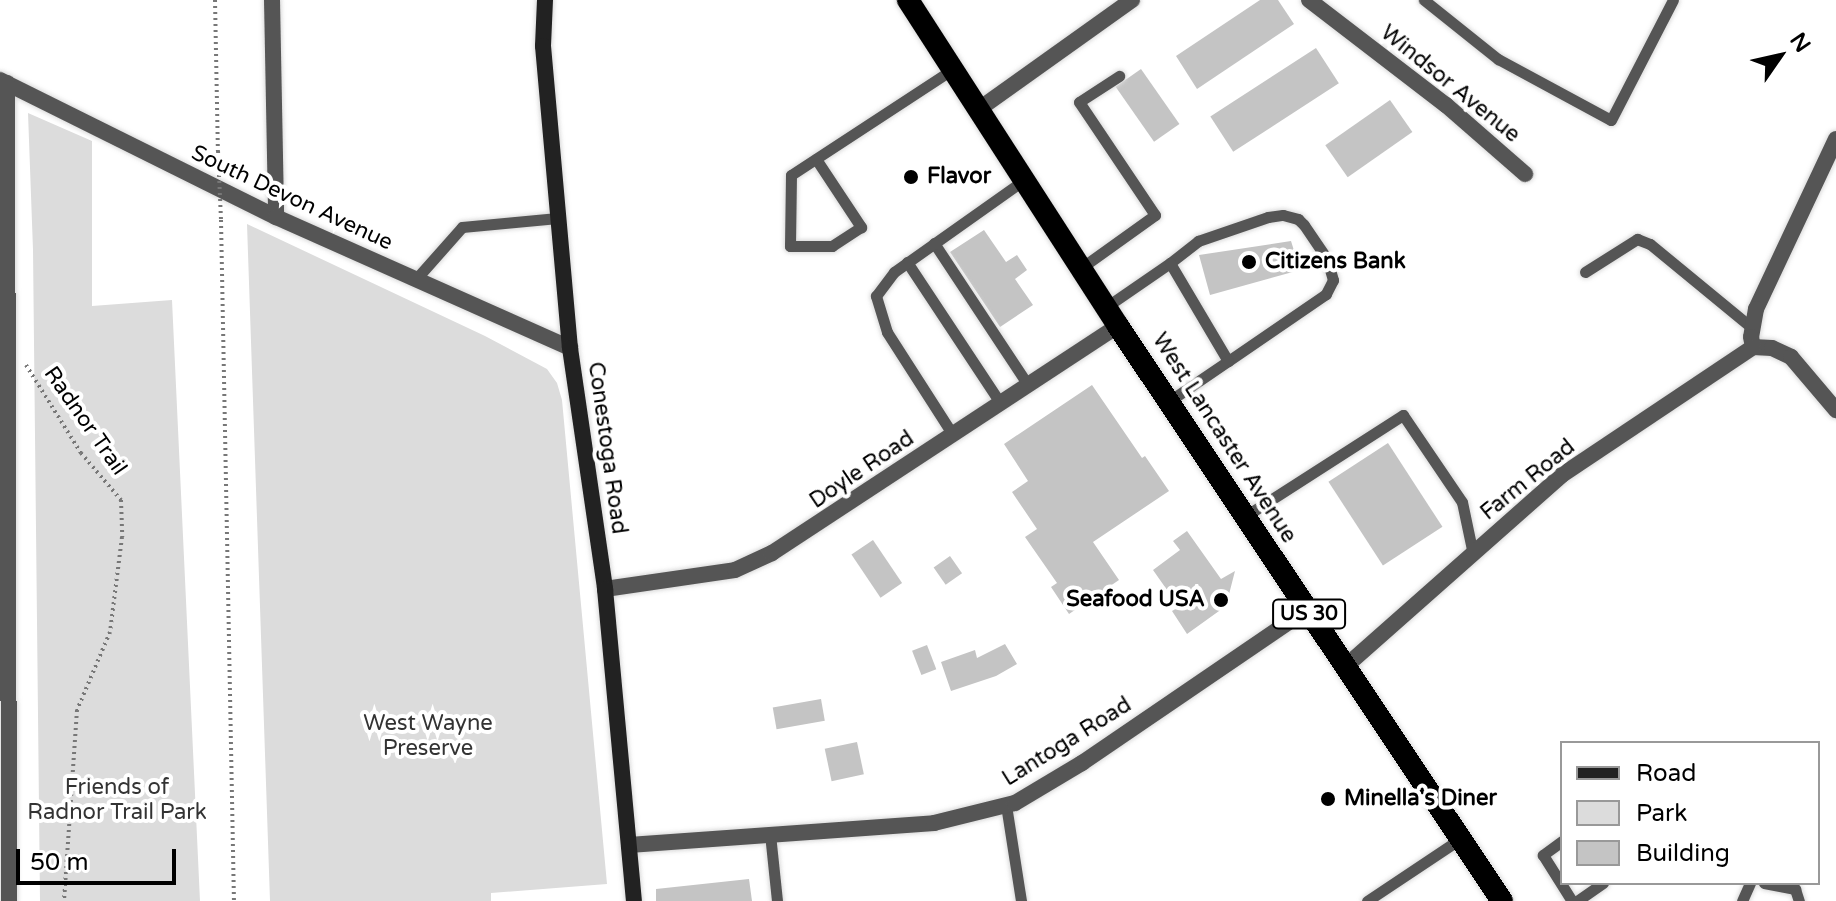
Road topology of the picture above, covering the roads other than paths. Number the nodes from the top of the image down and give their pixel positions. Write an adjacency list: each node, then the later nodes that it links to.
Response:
1 (272, 0): 16 (street)
2 (545, 0): 17 (main road, Conestoga Road)
3 (908, 0): 8 (highway, West Lancaster Avenue / US 30)
4 (1132, 0): 11 (street)
5 (1309, 0): 14 (street, Windsor Avenue)
6 (1424, 0): 7 (lane)
7 (1673, 0)
8 (953, 69): 11 (highway, West Lancaster Avenue / US 30); 13 (lane)
9 (1119, 76): 21 (lane)
10 (3, 82): 16 (street, South Devon Avenue); 47 (street)
11 (979, 109): 15 (highway, West Lancaster Avenue / US 30)
12 (1836, 139): 25 (street)
13 (816, 159): 13 (lane)
14 (1525, 174)
15 (1024, 180): 18 (lane); 21 (highway, West Lancaster Avenue / US 30)
16 (276, 217): 23 (street, South Devon Avenue)
17 (558, 218): 23 (lane); 27 (main road, Conestoga Road)
18 (934, 243): 19 (lane); 29 (lane)
19 (907, 262): 31 (lane); 33 (lane)
20 (1170, 263): 24 (lane); 28 (lane); 28 (lane)
21 (1081, 268): 24 (highway, West Lancaster Avenue / US 30)
22 (1585, 272): 25 (lane)
23 (416, 279): 27 (street, South Devon Avenue)
24 (1112, 316): 29 (street, Doyle Road); 30 (highway, West Lancaster Avenue / US 30)
25 (1751, 327): 26 (street)
26 (1753, 347): 32 (street); 35 (street, Farm Road)
27 (570, 348): 36 (main road, Conestoga Road)
28 (1228, 361): 30 (lane)
29 (1028, 385): 31 (street, Doyle Road)
30 (1168, 402): 34 (highway, West Lancaster Avenue / US 30)
31 (1001, 404): 33 (street, Doyle Road)
32 (1836, 410)
33 (953, 435): 36 (street, Doyle Road)
34 (1244, 517): 35 (lane); 37 (highway, West Lancaster Avenue / US 30)
35 (1473, 554): 38 (street, Farm Road)
36 (605, 589): 43 (main road, Conestoga Road)
37 (1306, 610): 38 (highway, West Lancaster Avenue / US 30); 39 (street, Lantoga Road)
38 (1346, 666): 41 (highway, West Lancaster Avenue / US 30)
39 (1006, 805): 40 (street, Lantoga Road); 50 (lane)
40 (770, 834): 43 (street, Lantoga Road); 49 (lane)
41 (1460, 839): 51 (lane); 52 (highway, West Lancaster Avenue / US 30)
42 (1560, 842): 44 (lane)
43 (629, 845): 48 (main road, Conestoga Road)
44 (1560, 880)
45 (1600, 885): 53 (lane)
46 (1774, 885): 54 (lane)
47 (9, 901)
48 (634, 901)
49 (777, 901)
50 (1021, 901)
51 (1367, 901)
52 (1502, 901)
53 (1574, 901)
54 (1799, 901)

